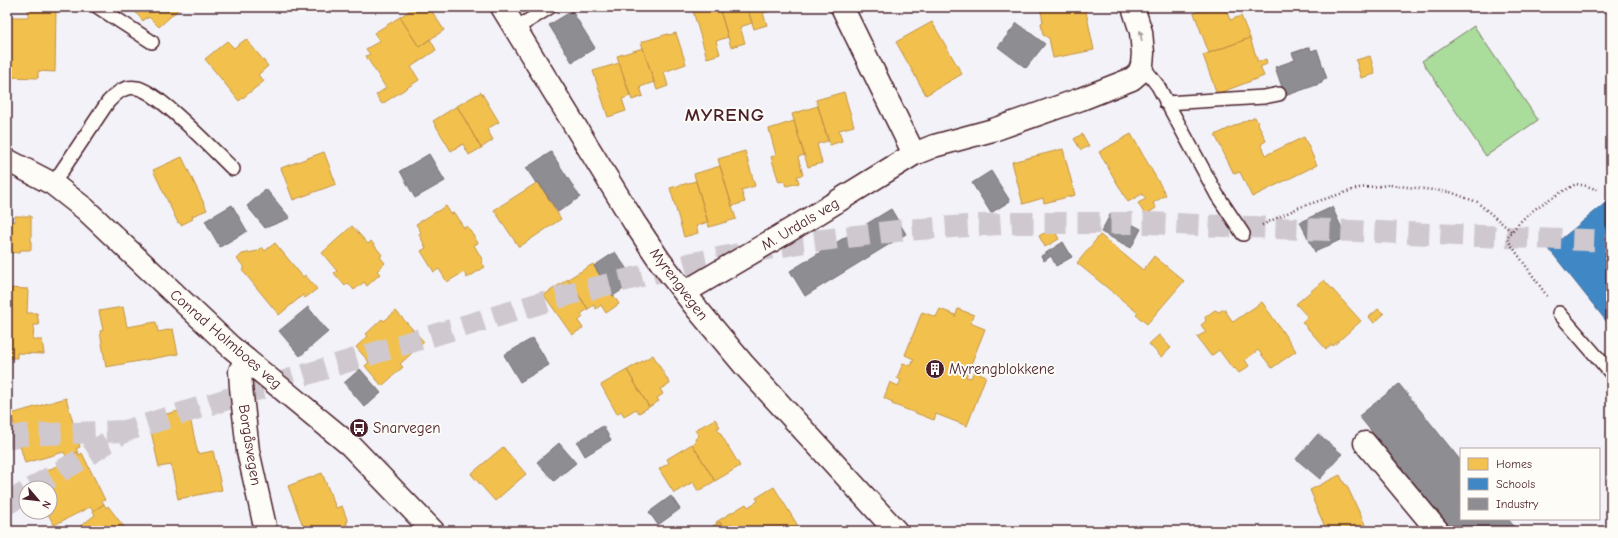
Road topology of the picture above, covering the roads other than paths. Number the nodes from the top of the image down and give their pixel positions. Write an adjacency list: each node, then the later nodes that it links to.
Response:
1 (98, 7): 7 (lane)
2 (502, 7): 6 (street, Myrengvegen)
3 (550, 7): 6 (lane)
4 (842, 7): 11 (street)
5 (1133, 7): 8 (street, one-way to 5)
6 (515, 29): 16 (street, Myrengvegen)
7 (152, 42)
8 (1142, 65): 10 (lane); 11 (street, M. Urdals veg)
9 (1279, 94): 10 (lane)
10 (1166, 103): 15 (lane)
11 (914, 154): 16 (street, M. Urdals veg)
12 (7, 160): 14 (street, Conrad Holmboes veg)
13 (233, 169): 14 (lane)
14 (53, 184): 18 (street, Conrad Holmboes veg)
15 (1243, 234)
16 (685, 292): 23 (street, Myrengvegen)
17 (1559, 313): 19 (lane)
18 (246, 359): 21 (street, Borgåsvegen); 22 (street, Conrad Holmboes veg)
19 (1611, 373)
20 (1365, 443): 24 (street)
21 (266, 531)
22 (433, 531)
23 (895, 531)
24 (1438, 531)

